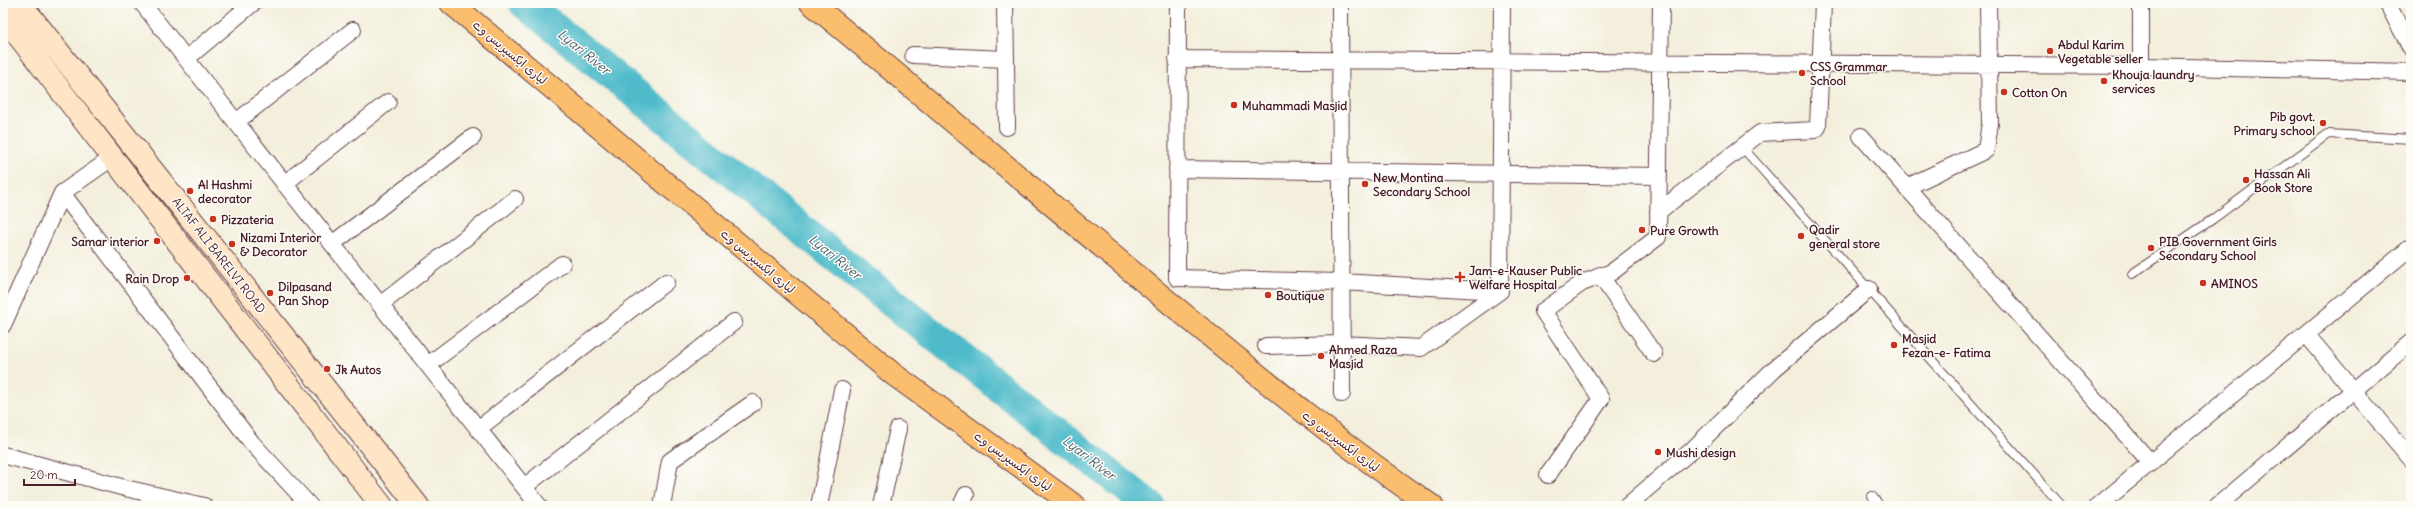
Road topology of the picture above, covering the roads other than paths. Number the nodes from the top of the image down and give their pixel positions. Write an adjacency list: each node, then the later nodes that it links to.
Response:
1 (20, 3): 79 (main road, ALTAF ALI BARELVI ROAD)
2 (142, 3): 19 (street)
3 (253, 3): 19 (street)
4 (451, 3): 84 (highway, لیاری ایکسپریس وے)
5 (811, 3): 85 (highway, لیاری ایکسپریس وے)
6 (1005, 3): 20 (street)
7 (1178, 3): 21 (street)
8 (1340, 3): 22 (street)
9 (1502, 3): 23 (street)
10 (1661, 3): 24 (street)
11 (1823, 3): 25 (street)
12 (1988, 3): 26 (street)
13 (2141, 3): 27 (street)
14 (2387, 3): 17 (street)
15 (3, 16): 36 (main road, ALTAF ALI BARELVI ROAD)
16 (353, 30): 30 (street)
17 (2411, 48)
18 (913, 56): 20 (street)
19 (186, 59): 30 (street)
20 (1006, 59): 31 (street)
21 (1178, 59): 22 (street); 37 (street)
22 (1340, 60): 23 (street); 38 (street)
23 (1502, 61): 24 (street); 39 (street)
24 (1660, 62): 25 (street); 40 (street)
25 (1821, 64): 26 (street); 35 (street)
26 (1990, 65): 27 (street); 42 (street)
27 (2141, 66): 28 (street)
28 (2411, 72)
29 (388, 102): 41 (street)
30 (236, 122): 41 (street)
31 (1007, 127)
32 (1861, 136): 42 (street)
33 (473, 137): 46 (street)
34 (2411, 139): 49 (lane)
35 (1742, 147): 45 (street); 53 (lane)
36 (112, 158): 43 (street); 78 (main road, ALTAF ALI BARELVI ROAD)
37 (1177, 169): 38 (street); 52 (street)
38 (1340, 171): 39 (street); 52 (street)
39 (1501, 174): 40 (street); 54 (street)
40 (1659, 176): 45 (street)
41 (284, 184): 46 (street)
42 (1907, 187): 72 (street)
43 (62, 192): 57 (street); 77 (street)
44 (515, 199): 55 (street)
45 (1658, 212): 50 (street)
46 (332, 244): 55 (street)
47 (2411, 247): 58 (street)
48 (562, 264): 63 (street)
49 (2132, 274)
50 (1600, 275): 62 (street); 73 (street)
51 (666, 282): 68 (street)
52 (1341, 282): 54 (street); 60 (street)
53 (1869, 289): 86 (street); 88 (lane)
54 (1500, 291): 60 (street)
55 (380, 305): 63 (street)
56 (734, 322): 74 (street)
57 (3, 325)
58 (2306, 334): 65 (street); 72 (street)
59 (2411, 342): 65 (street)
60 (1341, 344): 61 (street); 66 (street)
61 (1266, 346)
62 (1654, 354)
63 (428, 365): 68 (street)
64 (842, 390): 82 (street)
65 (2354, 390): 71 (street); 90 (street)
66 (1342, 394)
67 (753, 403): 81 (street)
68 (478, 429): 74 (street)
69 (898, 430): 83 (street)
70 (3, 455): 76 (street)
71 (2411, 460)
72 (2151, 463): 89 (street)
73 (1548, 475)
74 (524, 487): 80 (street)
75 (1872, 496): 87 (lane)
76 (204, 506)
77 (310, 506)
78 (382, 506)
79 (418, 506)
80 (539, 506)
81 (662, 506)
82 (819, 506)
83 (881, 506)
84 (1075, 506)
85 (1432, 506)
86 (1627, 506)
87 (1880, 506)
88 (2062, 506)
89 (2098, 506)
90 (2217, 506)

